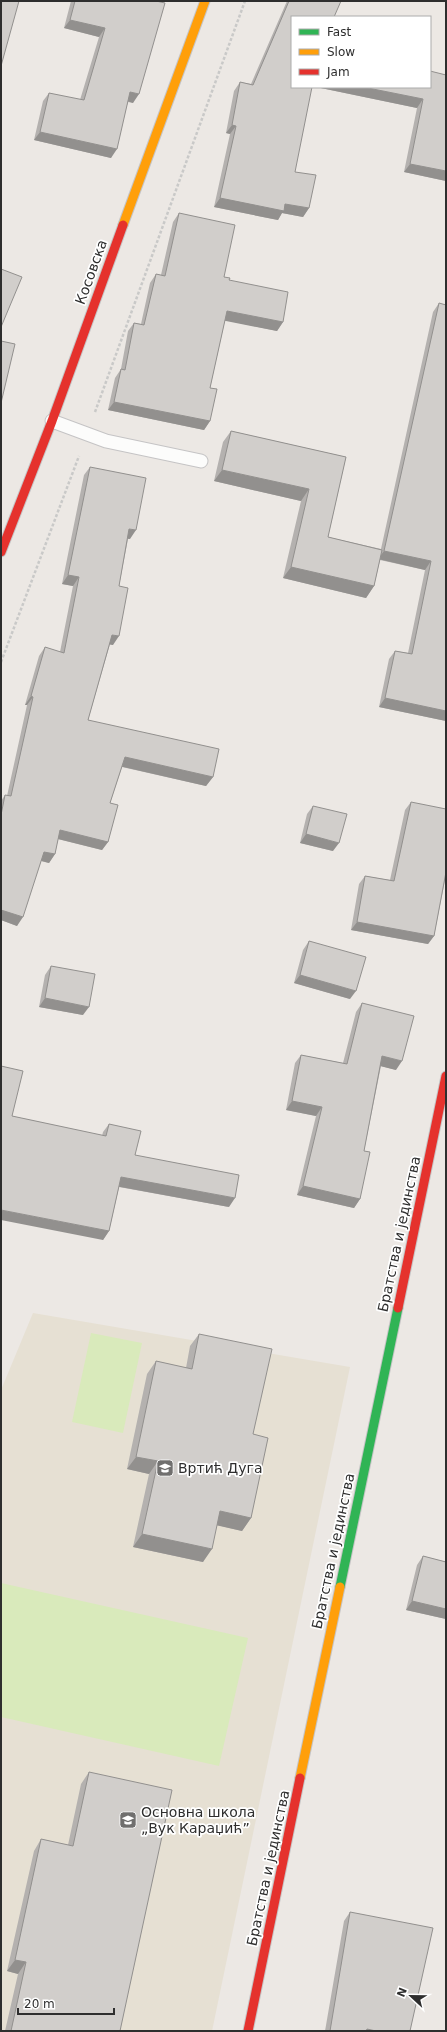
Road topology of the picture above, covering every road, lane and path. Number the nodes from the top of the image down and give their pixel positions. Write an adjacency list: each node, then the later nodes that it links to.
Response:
1 (205, 1): 3 (street, Косовска)
2 (245, 1): 4 (path)
3 (52, 421): 4 (lane); 6 (street, Косовска)
4 (87, 435): 5 (lane); 7 (path)
5 (201, 461)
6 (1, 552)
7 (1, 662)
8 (446, 1076): 9 (street, Братства и јединства)
9 (248, 2031)

